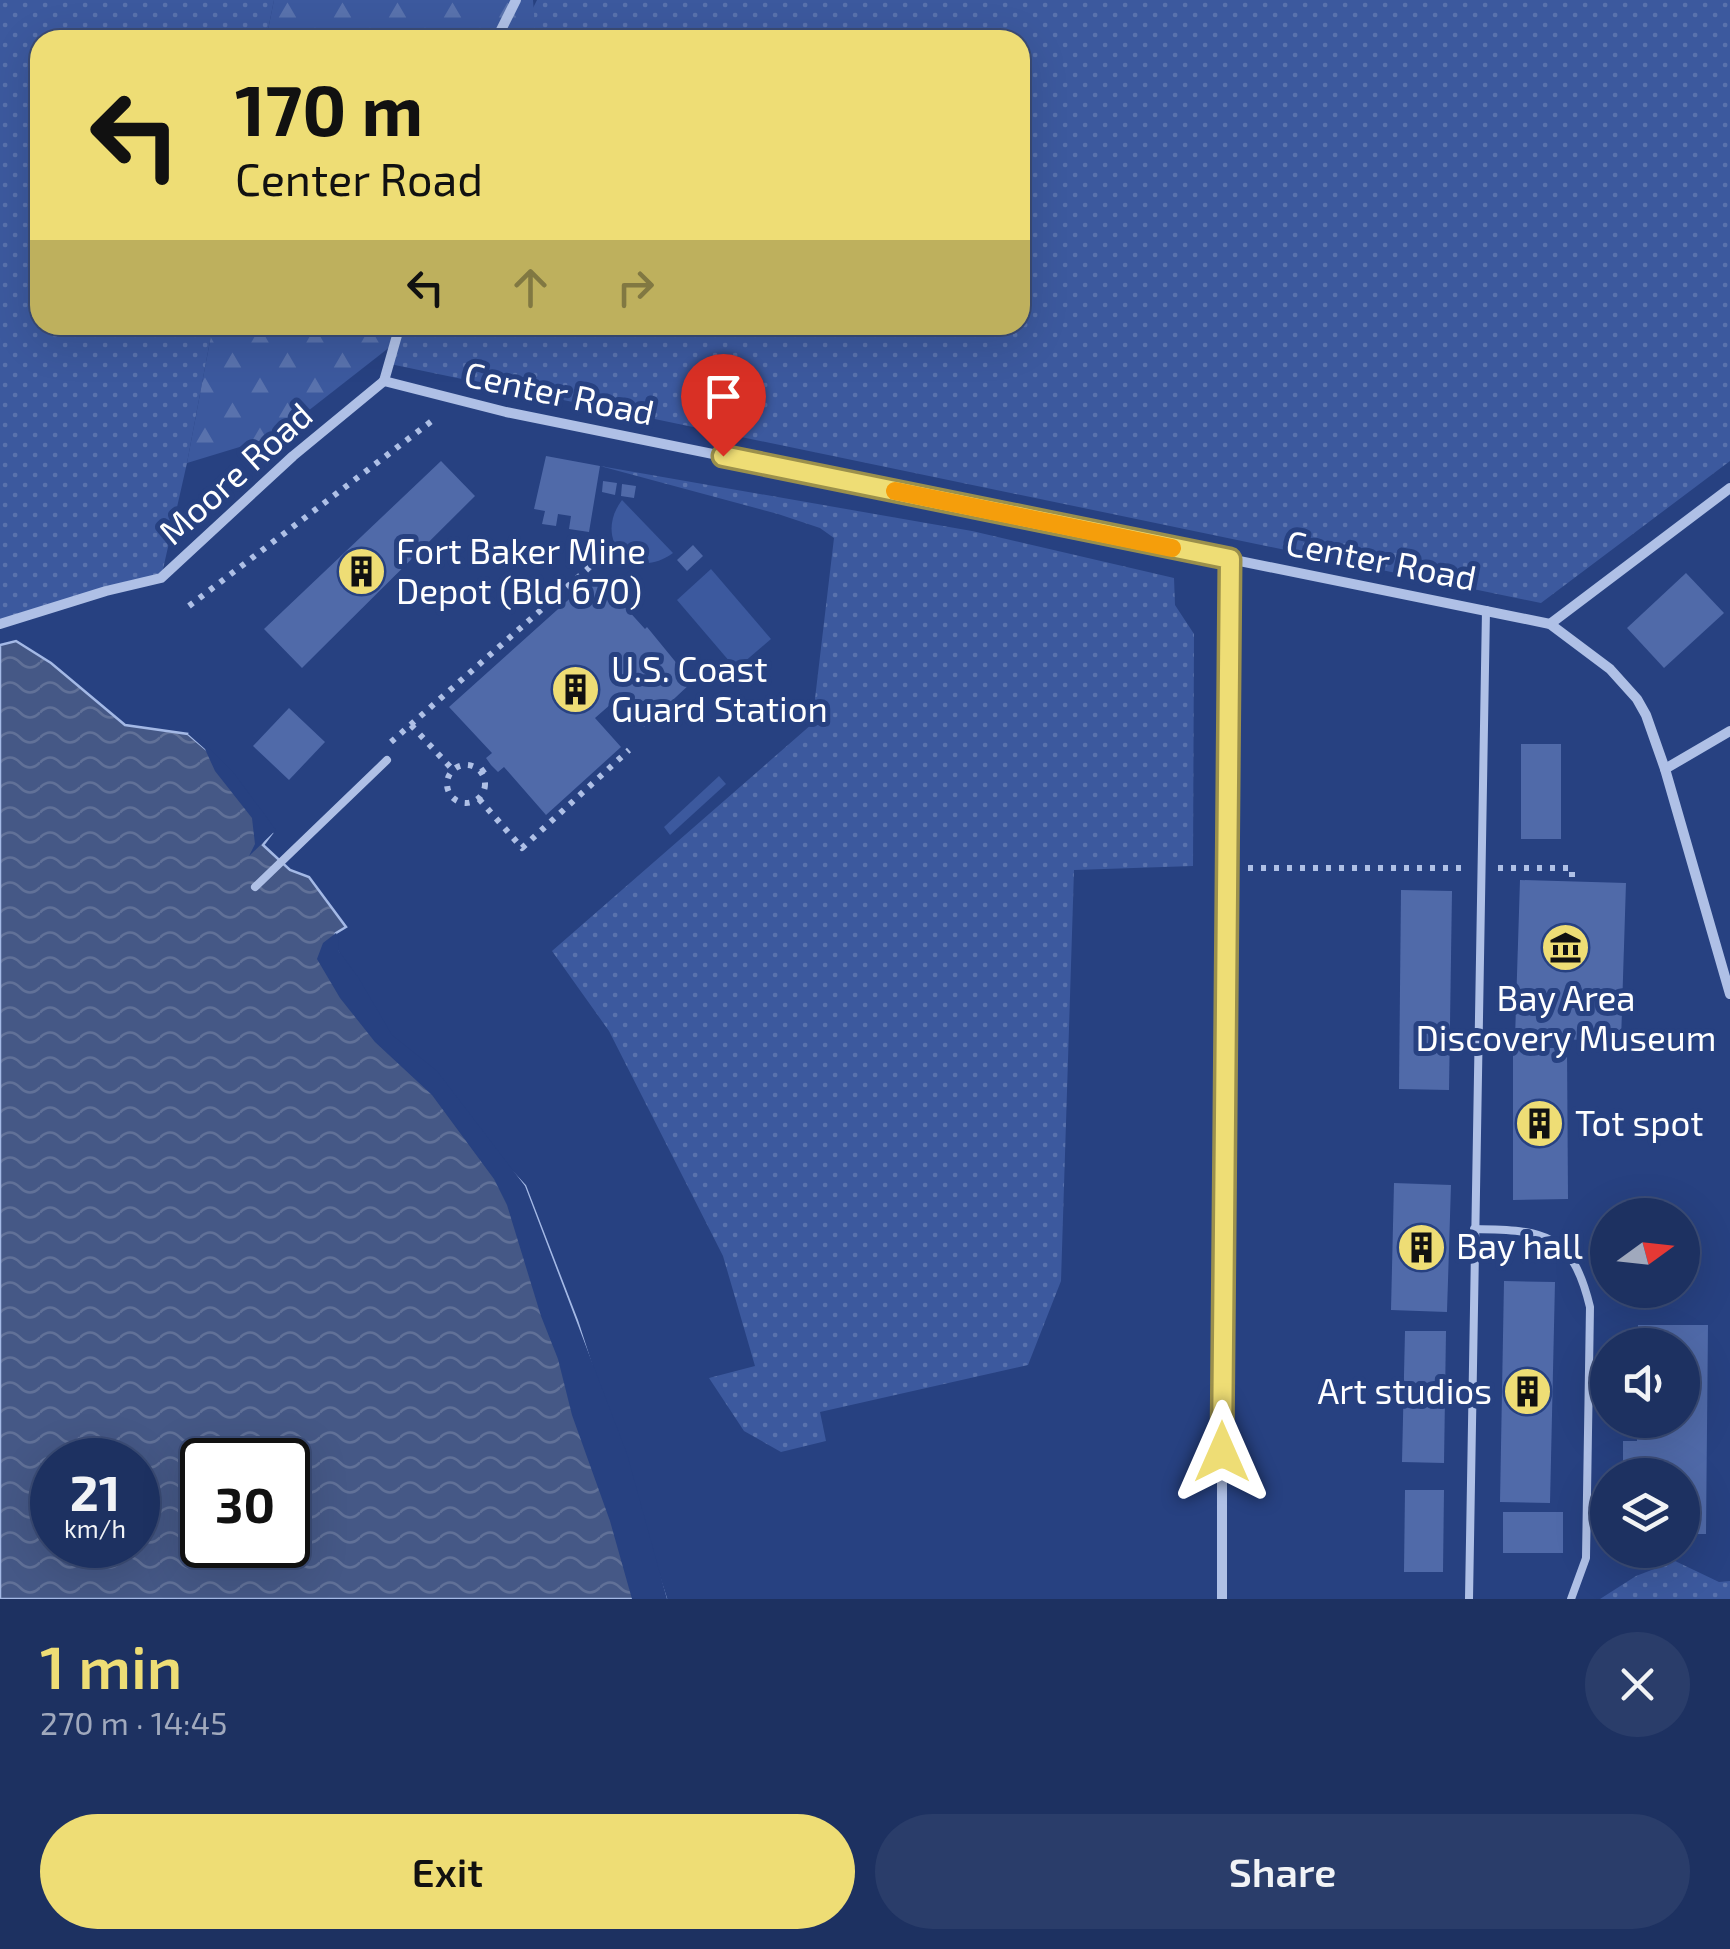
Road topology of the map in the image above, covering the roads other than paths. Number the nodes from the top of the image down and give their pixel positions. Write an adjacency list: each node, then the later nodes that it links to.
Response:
1 (516, 0): 2 (street)
2 (501, 30)
3 (397, 335): 4 (street)
4 (384, 380): 6 (street, Center Road); 8 (street, Moore Road)
5 (1730, 488): 9 (street)
6 (1230, 559): 7 (street, Center Road); 17 (street)
7 (1486, 610): 9 (street, Center Road); 16 (lane)
8 (0, 624)
9 (1550, 624): 12 (street, Center Road)
10 (1730, 730): 12 (street)
11 (386, 760): 13 (lane)
12 (1665, 770): 14 (street)
13 (255, 887)
14 (1724, 956): 15 (street)
15 (1730, 994)
16 (1474, 1229): 18 (lane); 19 (lane)
17 (1222, 1599)
18 (1469, 1599)
19 (1572, 1599)

